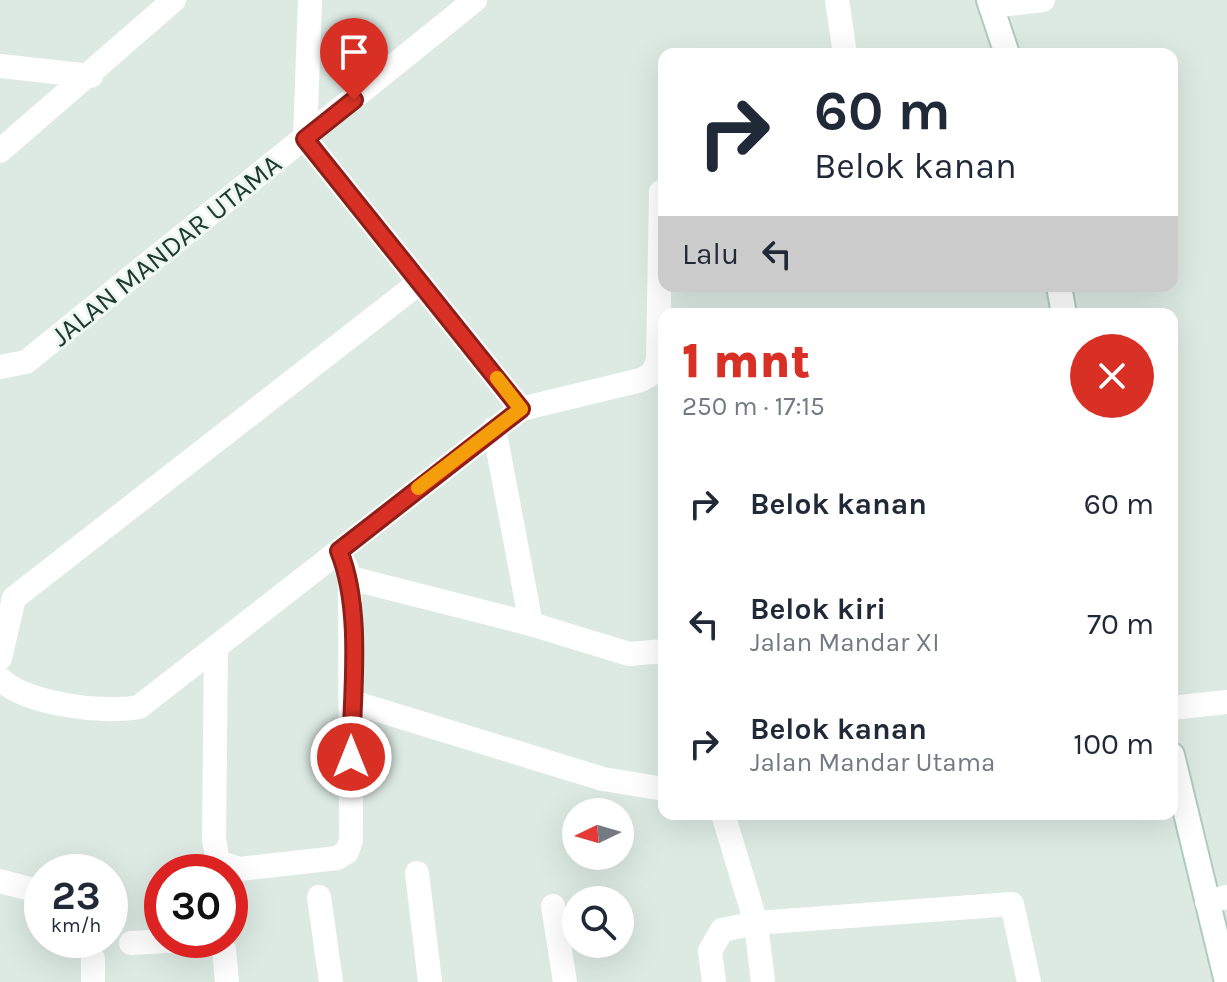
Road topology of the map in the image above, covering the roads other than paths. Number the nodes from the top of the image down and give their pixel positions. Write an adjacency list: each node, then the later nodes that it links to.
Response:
1 (310, 0): 11 (street)
2 (475, 0): 11 (street, JALAN MANDAR UTAMA)
3 (837, 0): 7 (street)
4 (1043, 0): 6 (street)
5 (166, 3): 10 (street)
6 (990, 3): 8 (street)
7 (844, 48)
8 (1005, 48)
9 (0, 66): 10 (street)
10 (91, 76): 12 (street)
11 (305, 139): 13 (street); 15 (street, JALAN MANDAR UTAMA)
12 (0, 151)
13 (420, 282): 16 (street); 20 (street)
14 (658, 360): 16 (street)
15 (0, 367)
16 (521, 409): 17 (street)
17 (494, 428): 18 (street); 21 (street)
18 (339, 551): 19 (street); 22 (street)
19 (350, 578): 21 (street); 26 (street)
20 (7, 595): 24 (street)
21 (531, 624): 23 (street)
22 (216, 648): 25 (street); 26 (street)
23 (658, 652)
24 (0, 658)
25 (0, 679)
26 (352, 702): 29 (street)
27 (1227, 702): 28 (street)
28 (1178, 707)
29 (658, 788)
30 (1178, 793): 36 (street)
31 (725, 820): 38 (street)
32 (417, 873): 44 (street)
33 (0, 881): 34 (street)
34 (24, 887)
35 (319, 897): 43 (street)
36 (1217, 899): 49 (street)
37 (553, 906): 45 (street)
38 (756, 923): 46 (street); 47 (street); 48 (street)
39 (144, 942): 40 (street)
40 (131, 943)
41 (225, 958): 42 (street)
42 (227, 982)
43 (331, 982)
44 (430, 982)
45 (565, 982)
46 (714, 982)
47 (763, 982)
48 (1029, 982)
49 (1227, 982)

